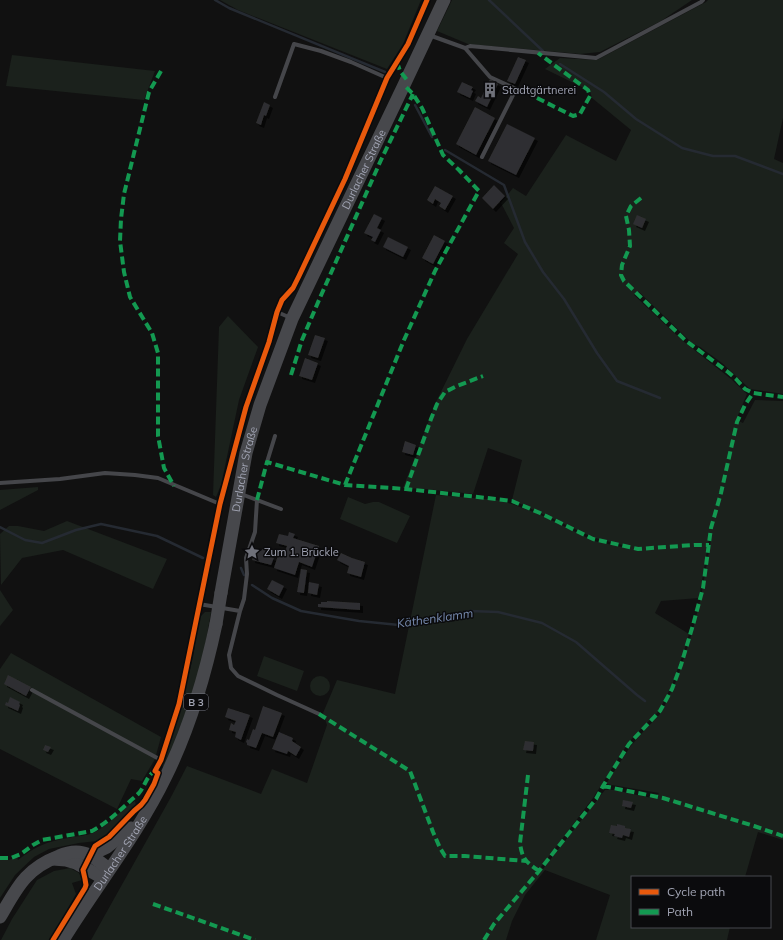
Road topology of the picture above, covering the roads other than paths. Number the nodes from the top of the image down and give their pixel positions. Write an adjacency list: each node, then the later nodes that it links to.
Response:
1 (428, 0): 6 (lane)
2 (444, 0): 4 (main road, Durlacher Straße / B 3)
3 (703, 0): 5 (lane)
4 (428, 35): 5 (lane); 10 (main road, Durlacher Straße / B 3)
5 (466, 48): 8 (lane)
6 (387, 78): 7 (lane); 9 (lane)
7 (275, 97)
8 (482, 157)
9 (277, 312): 10 (lane); 16 (lane)
10 (292, 319): 14 (main road, Durlacher Straße / B 3)
11 (275, 436): 12 (lane)
12 (267, 462)
13 (0, 483): 16 (lane)
14 (239, 493): 15 (lane); 23 (main road, Durlacher Straße / B 3, bridge)
15 (257, 500): 17 (lane); 19 (lane)
16 (220, 504): 18 (lane)
17 (281, 509)
18 (199, 604): 19 (lane); 22 (lane)
19 (240, 611): 21 (lane)
20 (32, 690): 22 (lane)
21 (319, 714)
22 (161, 760): 23 (lane)
23 (166, 776): 24 (main road, Durlacher Straße / B 3)
24 (142, 820): 25 (main road); 27 (main road, Durlacher Straße / B 3)
25 (90, 855): 26 (main road); 27 (main road)
26 (50, 859): 27 (main road); 28 (main road)
27 (106, 874): 29 (main road, Durlacher Straße / B 3)
28 (0, 917)
29 (64, 940)

